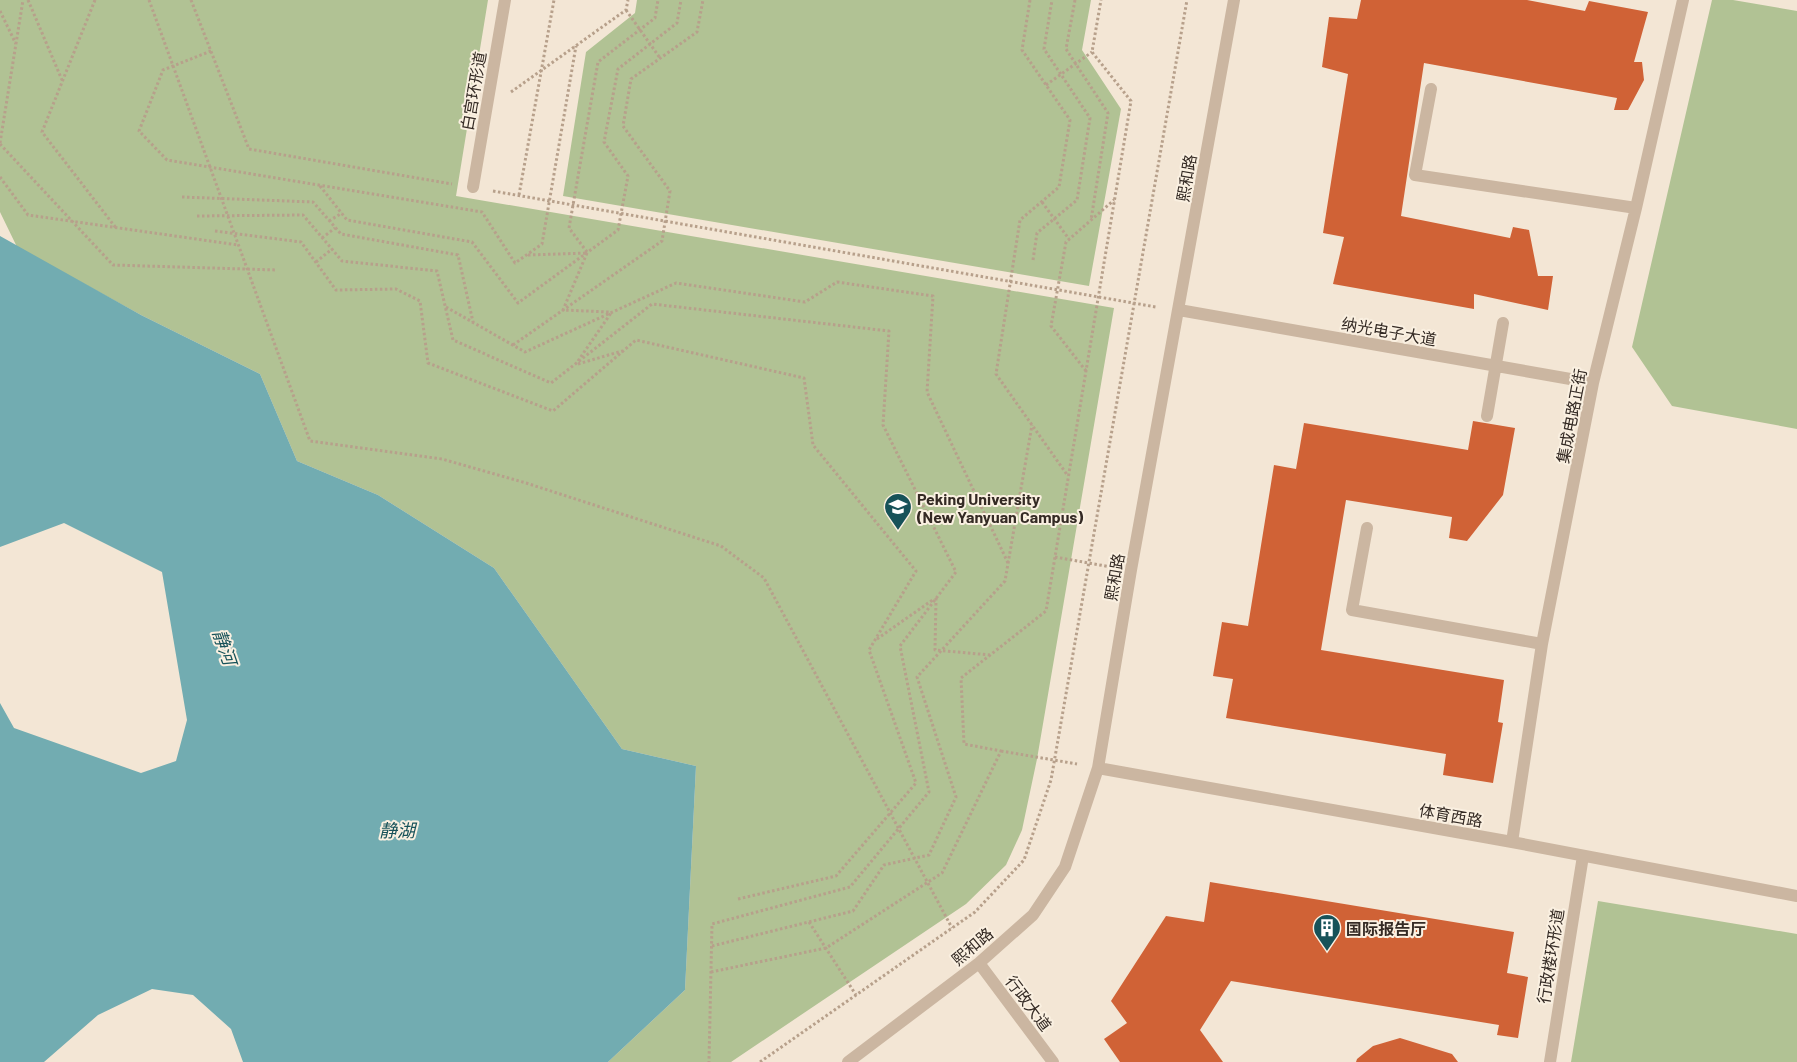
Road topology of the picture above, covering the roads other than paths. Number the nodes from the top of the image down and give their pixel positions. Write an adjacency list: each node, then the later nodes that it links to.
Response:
1 (505, 0): 5 (street, 白宫环形道)
2 (1234, 0): 7 (street, 熙和路)
3 (1682, 0): 6 (street, 集成电路正街)
4 (1431, 89): 6 (street)
5 (473, 187)
6 (1636, 208): 10 (street, 集成电路正街)
7 (1179, 310): 9 (street, 纳光电子大道); 14 (street, 熙和路)
8 (1503, 324): 9 (street)
9 (1495, 366): 10 (street, 纳光电子大道); 11 (street)
10 (1593, 383): 13 (street, 集成电路正街)
11 (1487, 416)
12 (1367, 528): 13 (street)
13 (1542, 644): 15 (street, 集成电路正街)
14 (1098, 768): 15 (street, 体育西路); 18 (street, 熙和路)
15 (1512, 842): 16 (street, 体育西路)
16 (1583, 856): 17 (street, 体育西路); 21 (street, 行政楼环形道)
17 (1797, 896)
18 (979, 963): 19 (street, 熙和路); 20 (street, 行政大道)
19 (848, 1062)
20 (1053, 1062)
21 (1550, 1062)

